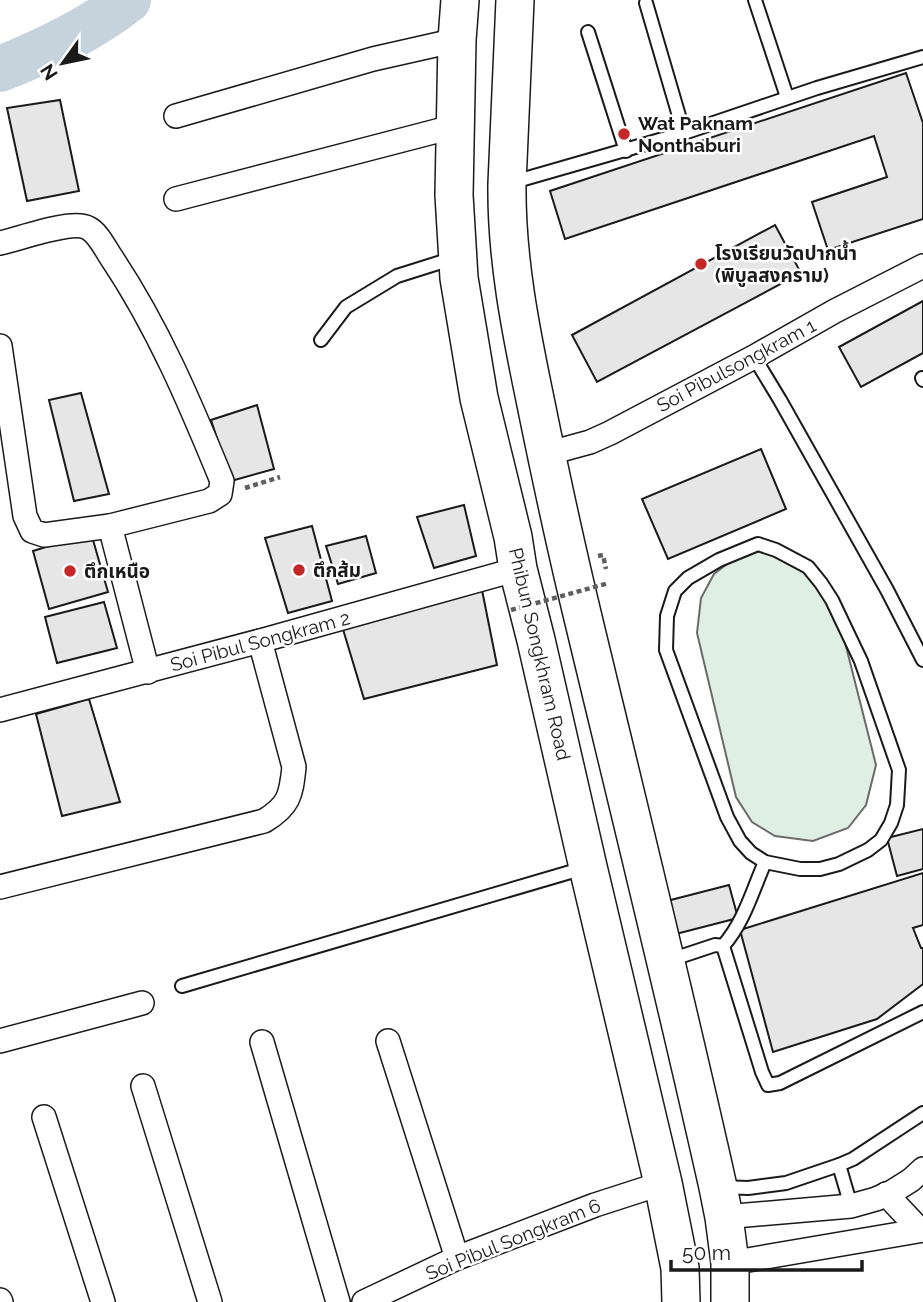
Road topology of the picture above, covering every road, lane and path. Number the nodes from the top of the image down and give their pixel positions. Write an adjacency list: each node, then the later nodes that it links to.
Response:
1 (460, 0): 6 (main road, Phibun Songkhram Road)
2 (515, 0): 13 (main road)
3 (755, 0): 8 (lane)
4 (646, 3): 11 (lane)
5 (588, 32): 12 (lane)
6 (457, 40): 9 (street); 10 (main road, Phibun Songkhram Road)
7 (923, 57): 8 (lane)
8 (788, 97): 11 (lane)
9 (176, 116)
10 (456, 126): 14 (street); 16 (main road, Phibun Songkhram Road)
11 (684, 134): 12 (lane)
12 (626, 151): 13 (lane)
13 (507, 184): 21 (main road)
14 (176, 199)
15 (0, 243): 23 (street)
16 (457, 257): 18 (lane); 22 (main road, Phibun Songkhram Road)
17 (923, 266): 20 (street, Soi Pibulsongkram 1)
18 (321, 340)
19 (0, 346): 23 (street)
20 (754, 357): 21 (street, Soi Pibulsongkram 1); 29 (lane)
21 (546, 454): 22 (main road); 24 (main road)
22 (495, 464): 25 (main road, Phibun Songkhram Road)
23 (110, 526): 30 (street)
24 (568, 556): 25 (main road); 36 (main road)
25 (518, 569): 28 (street, Soi Pibul Songkram 2); 33 (main road, Phibun Songkhram Road)
26 (609, 583): 27 (path, bridge)
27 (511, 610)
28 (260, 641): 30 (street, Soi Pibul Songkram 2); 34 (street)
29 (923, 660)
30 (148, 672): 31 (street, Soi Pibul Songkram 2)
31 (0, 710)
32 (765, 862): 32 (lane); 35 (lane)
33 (588, 867): 37 (lane); 48 (main road, Phibun Songkhram Road)
34 (0, 887)
35 (723, 946): 36 (lane); 39 (lane)
36 (665, 961): 50 (main road)
37 (182, 986)
38 (142, 1003): 40 (street)
39 (923, 1012)
40 (0, 1041)
41 (388, 1041): 53 (street)
42 (262, 1042): 57 (street)
43 (143, 1086): 56 (street)
44 (923, 1114): 46 (lane)
45 (44, 1117): 55 (street)
46 (839, 1165): 50 (lane); 51 (lane)
47 (923, 1169): 49 (street)
48 (663, 1183): 53 (street, Soi Pibul Songkram 6); 59 (main road, Phibun Songkhram Road)
49 (886, 1194): 51 (street); 52 (street)
50 (721, 1202): 51 (street); 54 (main road)
51 (851, 1206)
52 (921, 1230): 54 (street)
53 (457, 1258): 58 (street, Soi Pibul Songkram 6)
54 (730, 1263): 60 (main road)
55 (103, 1302)
56 (210, 1302)
57 (338, 1302)
58 (364, 1302)
59 (681, 1302)
60 (730, 1302)

